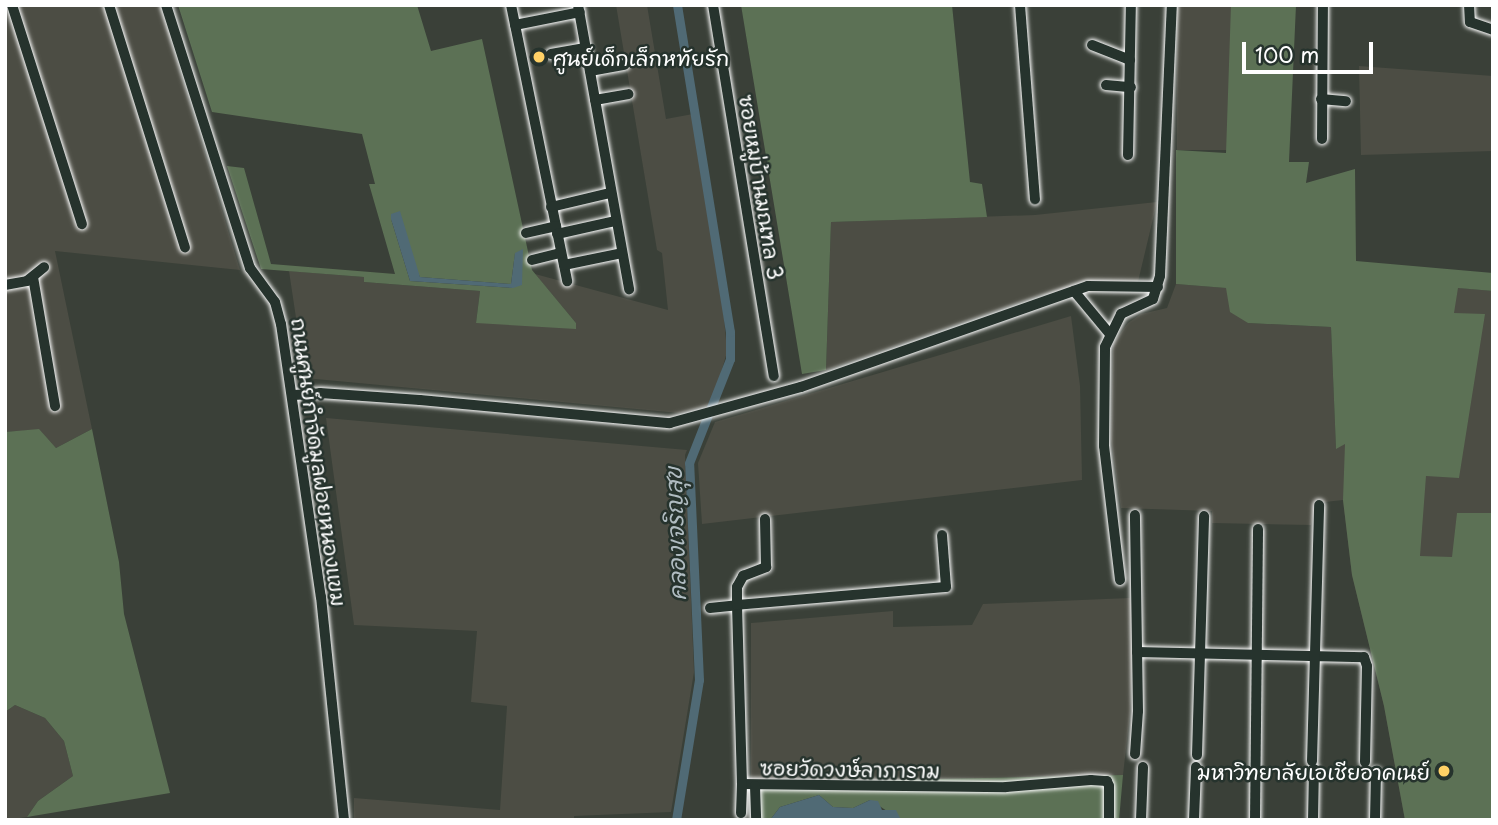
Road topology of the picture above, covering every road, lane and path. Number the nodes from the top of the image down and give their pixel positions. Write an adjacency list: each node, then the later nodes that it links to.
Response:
1 (12, 5): 32 (street)
2 (108, 5): 35 (street)
3 (166, 5): 48 (street, ถนนศูนย์กำจัดมูลฝอยหนองแขม)
4 (511, 5): 12 (street)
5 (713, 5): 47 (street, ซอยหมู่บ้านมณฑล 3)
6 (1020, 5): 29 (street)
7 (1131, 5): 17 (street)
8 (1172, 5): 43 (street)
9 (1324, 5): 23 (street)
10 (1469, 5): 13 (street)
11 (579, 9): 12 (street); 15 (street)
12 (515, 25): 30 (street)
13 (1493, 30)
14 (1092, 45): 17 (street)
15 (586, 48): 16 (street); 19 (street)
16 (551, 54)
17 (1130, 60): 21 (street)
18 (624, 65): 19 (street)
19 (590, 71): 24 (street)
20 (1106, 85): 21 (street)
21 (1131, 87): 27 (street)
22 (628, 94): 24 (street)
23 (1321, 99): 25 (street); 26 (street)
24 (595, 100): 28 (street)
25 (1346, 101)
26 (1322, 139)
27 (1128, 155)
28 (610, 193): 30 (street); 31 (street)
29 (1035, 199)
30 (551, 207): 33 (street)
31 (615, 221): 33 (street); 36 (street)
32 (82, 224)
33 (556, 230): 34 (street); 37 (street)
34 (526, 233)
35 (185, 247)
36 (622, 253): 37 (street); 44 (street)
37 (562, 259): 38 (street); 41 (street)
38 (532, 260)
39 (44, 267): 40 (street)
40 (33, 277): 42 (street); 49 (street)
41 (567, 281)
42 (5, 285)
43 (1157, 287): 45 (street); 46 (street)
44 (629, 289)
45 (1074, 291): 46 (street); 48 (street)
46 (1109, 333): 56 (street)
47 (774, 376)
48 (294, 395): 72 (street, ถนนศูนย์กำจัดมูลฝอยหนองแขม)
49 (55, 405)
50 (1319, 505): 62 (street)
51 (1135, 515): 59 (street)
52 (1204, 516): 60 (street)
53 (765, 519): 57 (street, ซอยวัดวงษ์ลาภาราม)
54 (1258, 529): 61 (street)
55 (942, 535): 57 (street)
56 (1120, 580)
57 (737, 605): 58 (street); 69 (street, ซอยวัดวงษ์ลาภาราม)
58 (710, 608)
59 (1137, 652): 60 (street); 63 (street)
60 (1200, 654): 61 (street); 64 (street)
61 (1256, 654): 62 (street); 77 (street)
62 (1315, 656): 65 (street); 78 (street)
63 (1135, 754)
64 (1197, 755)
65 (1365, 762)
66 (1143, 767): 75 (street)
67 (1196, 768): 76 (street)
68 (1376, 772): 79 (street)
69 (742, 784): 70 (street, ซอยวัดวงษ์ลาภาราม); 71 (street)
70 (755, 786): 73 (street); 74 (street, ซอยวัดวงษ์ลาภาราม)
71 (741, 813)
72 (344, 820)
73 (756, 820)
74 (1109, 820)
75 (1141, 820)
76 (1194, 820)
77 (1255, 820)
78 (1313, 820)
79 (1375, 820)

